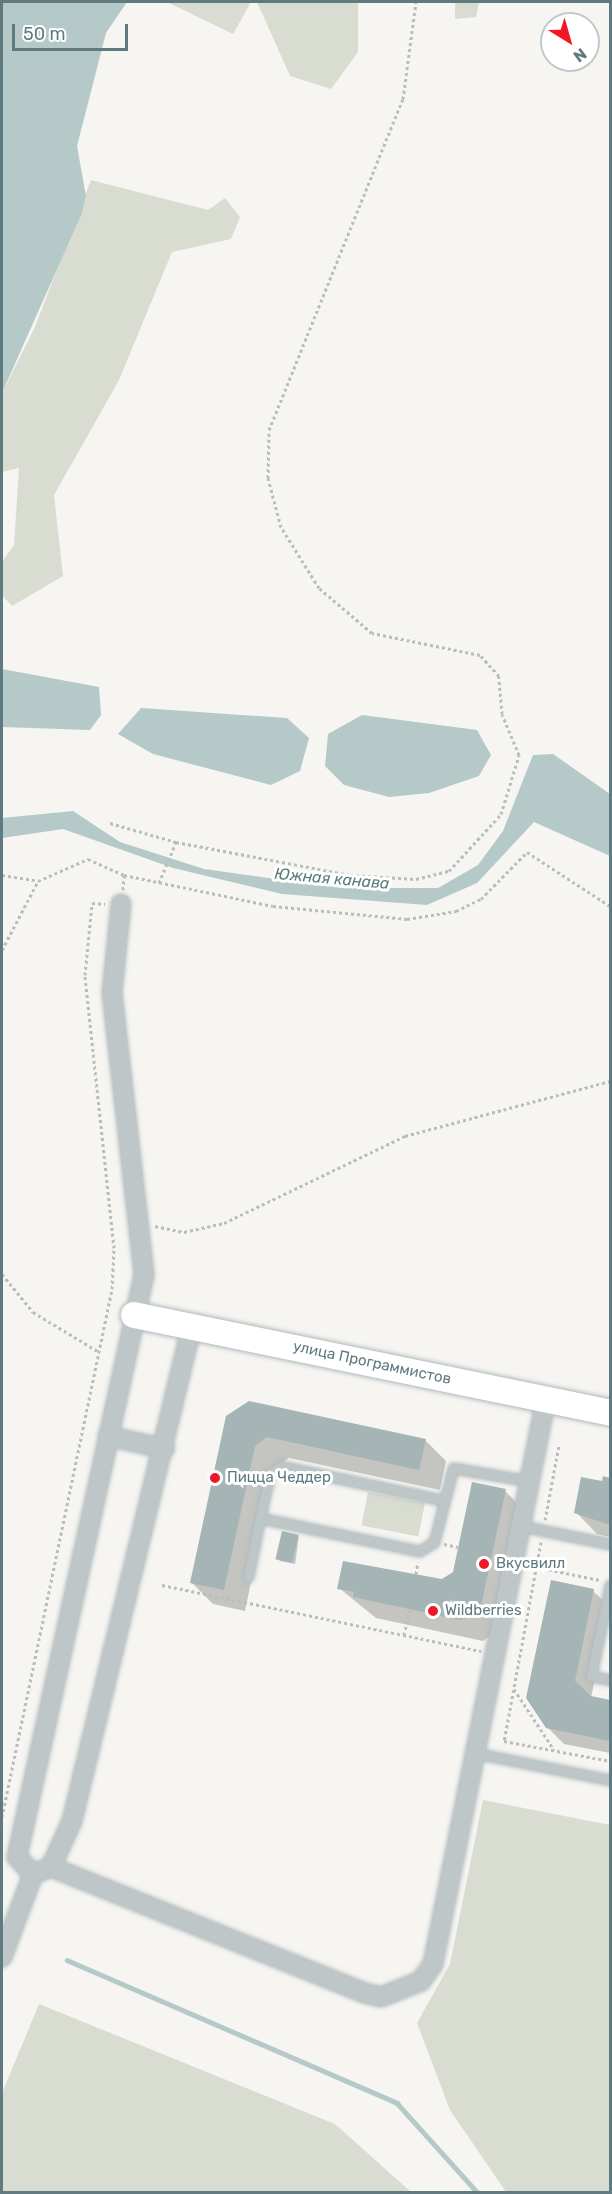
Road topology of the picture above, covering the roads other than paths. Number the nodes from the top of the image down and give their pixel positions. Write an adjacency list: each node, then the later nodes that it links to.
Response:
1 (122, 904): 2 (street)
2 (134, 1315): 3 (street, улица Программистов); 6 (street)
3 (192, 1325): 4 (street, улица Программистов); 7 (street)
4 (546, 1400): 5 (street, улица Программистов); 8 (street)
5 (610, 1413)
6 (108, 1436): 7 (street); 19 (street)
7 (165, 1449): 18 (street)
8 (530, 1481): 9 (lane); 11 (street)
9 (442, 1500): 10 (lane); 10 (lane)
10 (260, 1518): 13 (lane)
11 (521, 1526): 12 (lane); 16 (street)
12 (610, 1544)
13 (248, 1577)
14 (607, 1583): 15 (lane)
15 (610, 1680)
16 (475, 1753): 17 (lane); 18 (street)
17 (610, 1780)
18 (51, 1867): 19 (street)
19 (33, 1874): 20 (street)
20 (2, 1957)

